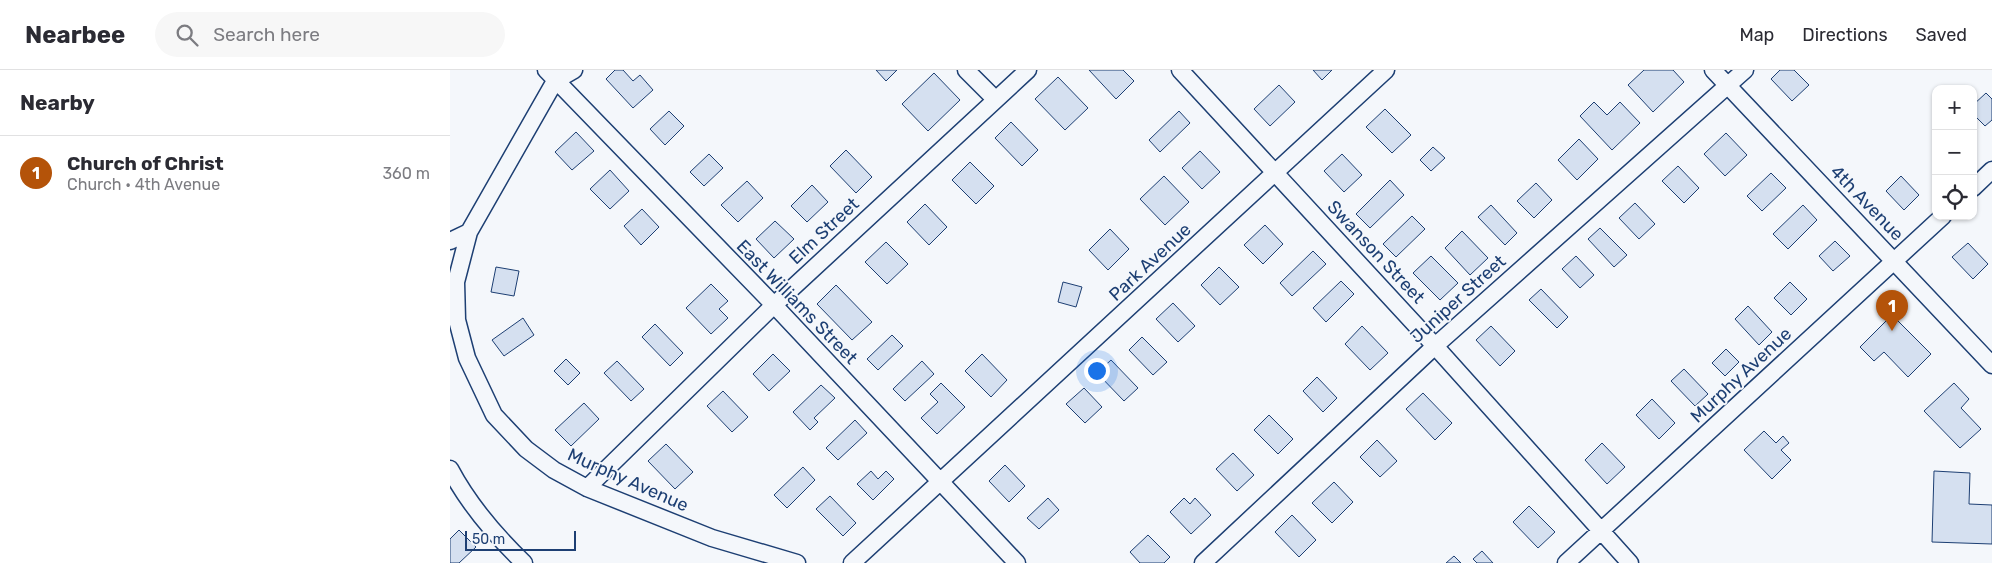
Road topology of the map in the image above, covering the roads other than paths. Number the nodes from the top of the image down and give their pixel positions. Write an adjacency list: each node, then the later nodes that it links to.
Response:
1 (574, 70): 8 (street)
2 (966, 70): 10 (street)
3 (1028, 70): 10 (street, Elm Street)
4 (1180, 70): 12 (street, Swanson Street)
5 (1386, 70): 12 (street, Park Avenue)
6 (1713, 70): 9 (street, 4th Avenue)
7 (1745, 70): 9 (street, Juniper Street)
8 (551, 76): 15 (street, Murphy Avenue); 18 (street, East Williams Street)
9 (1727, 86): 17 (street, 4th Avenue); 19 (street, Juniper Street)
10 (995, 99): 18 (street, Elm Street)
11 (1992, 170): 13 (street)
12 (1276, 173): 19 (street, Swanson Street); 22 (street, Park Avenue)
13 (1977, 184)
14 (1939, 220): 17 (street, Murphy Avenue)
15 (469, 232): 16 (street); 23 (street, Murphy Avenue)
16 (450, 241)
17 (1894, 261): 20 (street, 4th Avenue); 24 (street, Murphy Avenue)
18 (774, 305): 22 (street, East Williams Street); 23 (street, Elm Street)
19 (1435, 346): 24 (street, Swanson Street); 29 (street, Juniper Street)
20 (1992, 365)
21 (450, 469): 25 (street)
22 (941, 482): 27 (street, Park Avenue); 28 (street, East Williams Street)
23 (587, 488): 26 (street, Murphy Avenue)
24 (1602, 530): 30 (street, Murphy Avenue); 31 (street, Swanson Street)
25 (524, 563)
26 (797, 563)
27 (852, 563)
28 (1017, 563)
29 (1203, 563)
30 (1566, 563)
31 (1630, 563)

